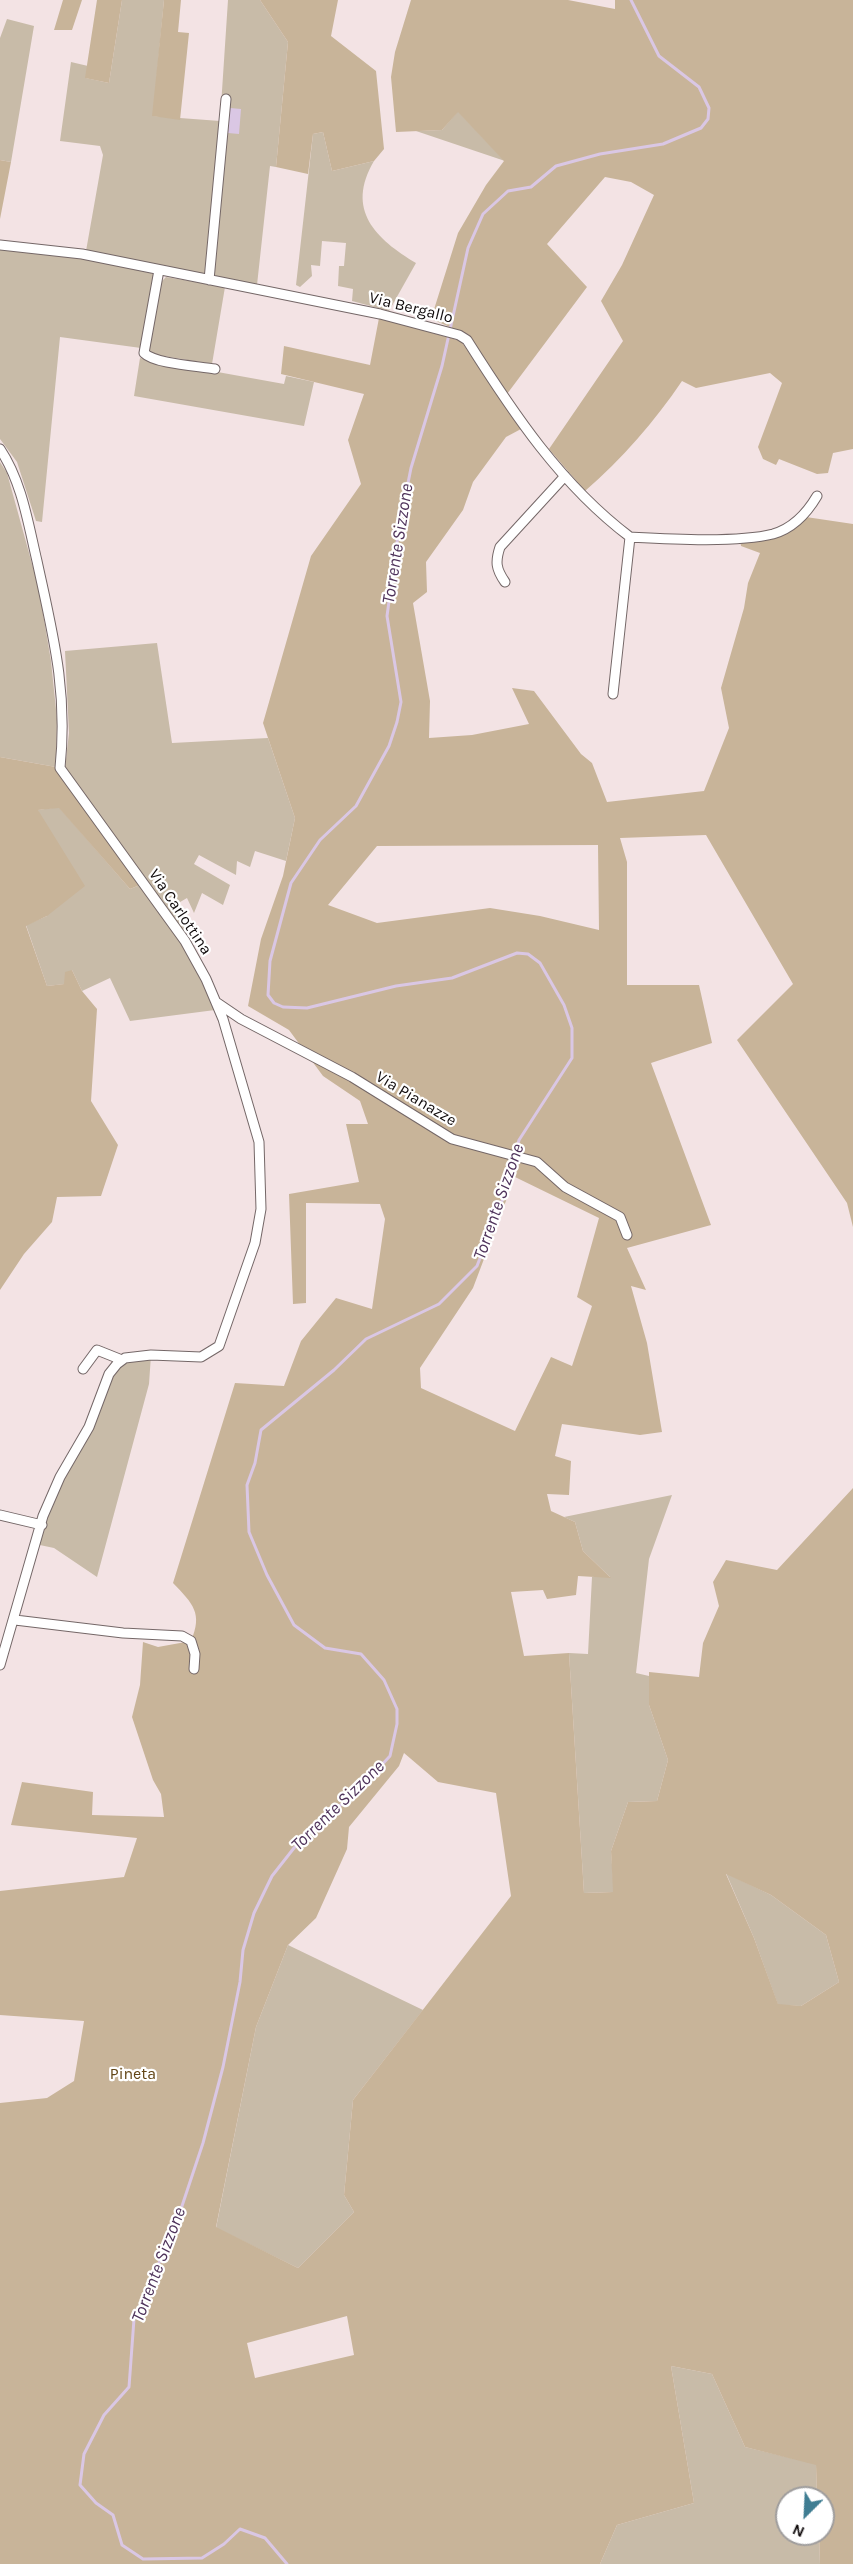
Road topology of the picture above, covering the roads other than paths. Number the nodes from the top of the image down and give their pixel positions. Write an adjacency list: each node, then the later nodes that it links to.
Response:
1 (226, 99): 4 (street)
2 (0, 245): 3 (street, Via Bergallo)
3 (159, 270): 4 (street, Via Bergallo); 5 (street)
4 (208, 280): 7 (street, Via Bergallo)
5 (215, 369)
6 (0, 449): 12 (street, Via Carlottina)
7 (565, 476): 9 (street, Via Bergallo); 10 (street)
8 (817, 495): 9 (street)
9 (630, 537): 11 (street)
10 (505, 582)
11 (613, 694)
12 (216, 1002): 13 (street, Via Pianazze); 14 (street, Via Carlottina)
13 (627, 1235)
14 (122, 1360): 15 (street); 17 (street)
15 (83, 1369)
16 (0, 1515): 17 (street)
17 (42, 1525): 18 (street)
18 (15, 1620): 19 (street); 20 (street)
19 (0, 1665)
20 (194, 1670)

